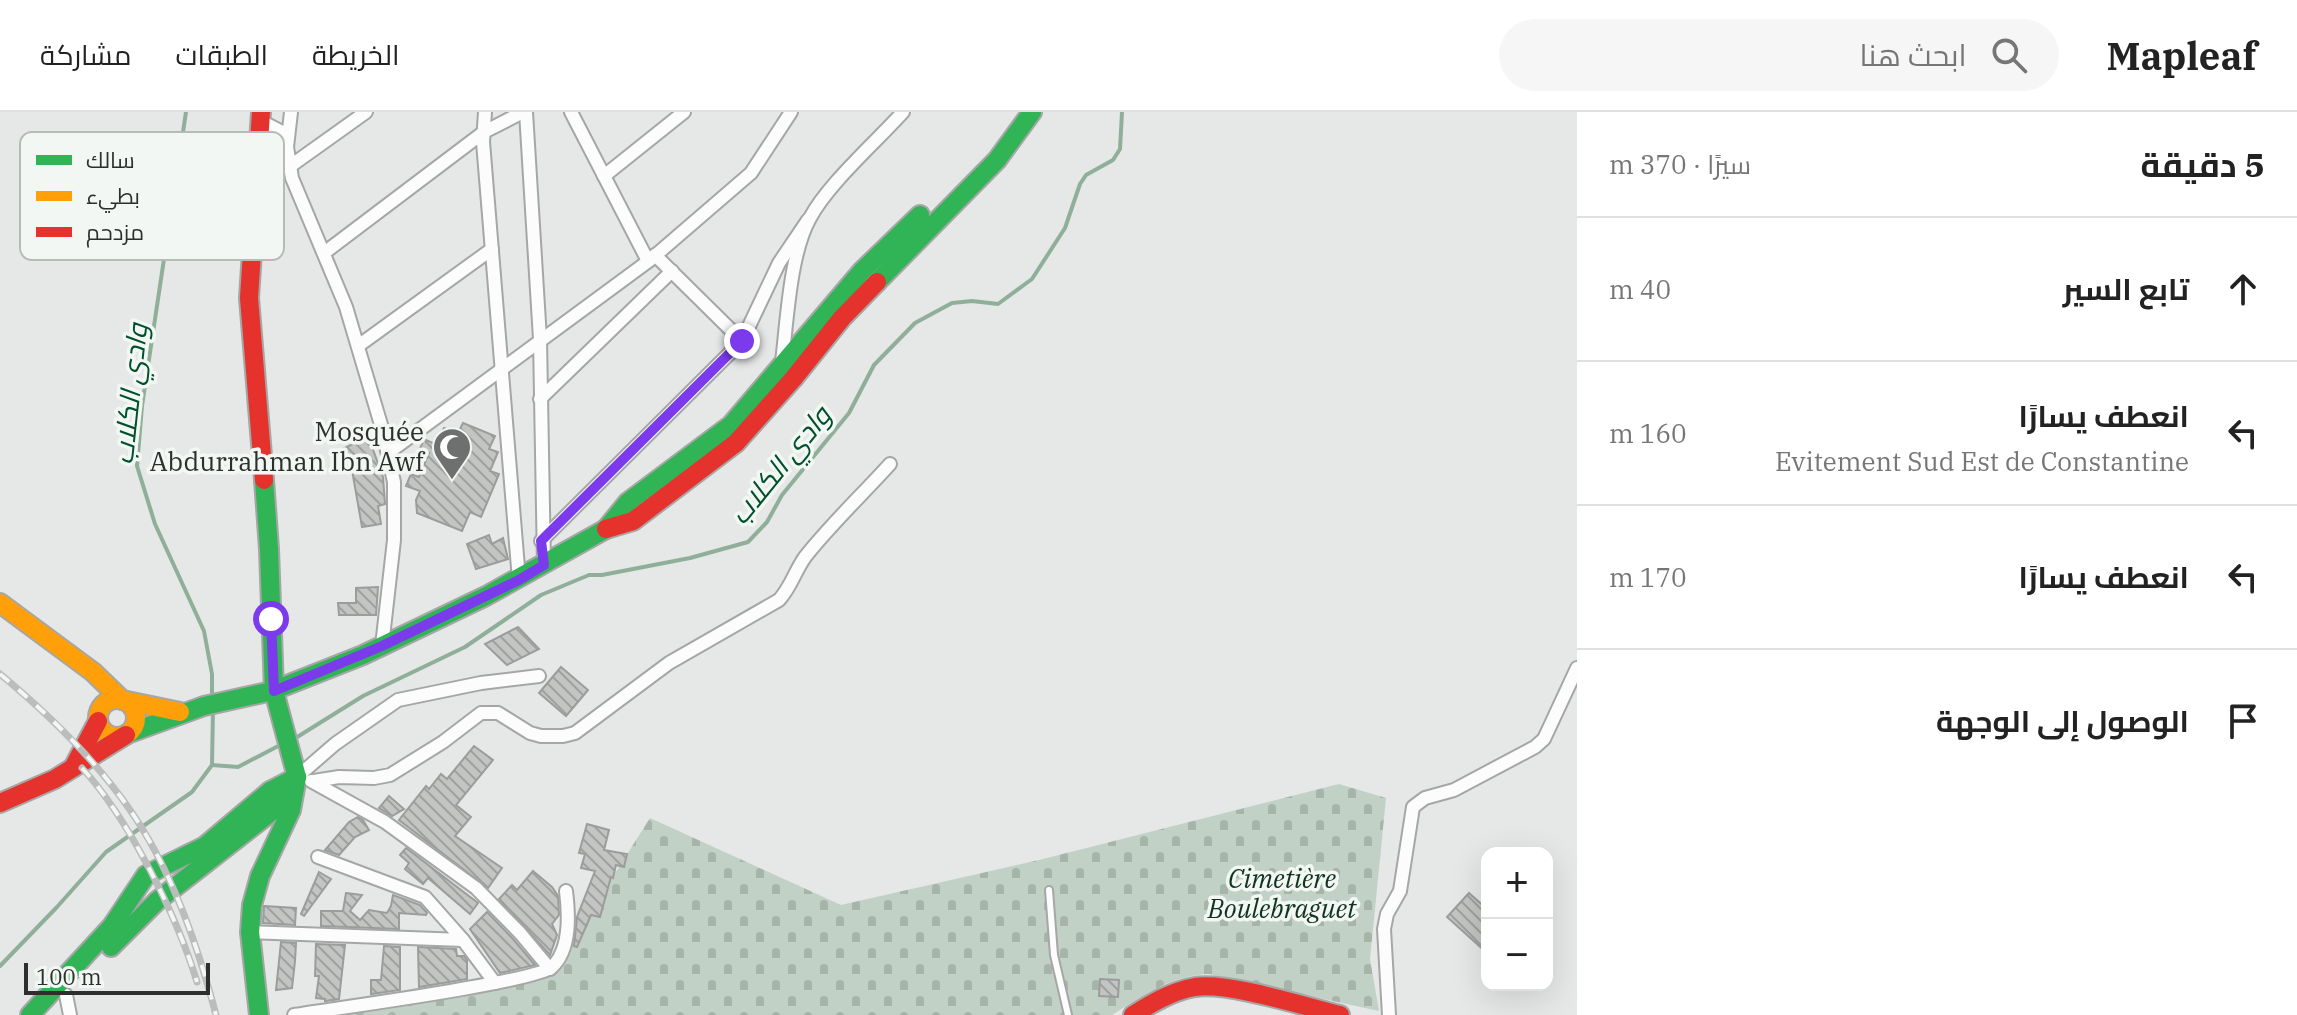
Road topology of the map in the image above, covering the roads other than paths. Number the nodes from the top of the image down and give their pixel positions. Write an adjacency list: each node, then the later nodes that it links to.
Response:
1 (291, 112): 15 (street)
2 (366, 112): 16 (street)
3 (485, 112): 14 (street)
4 (524, 112): 14 (street); 24 (street)
5 (571, 112): 17 (street)
6 (684, 112): 17 (street)
7 (791, 112): 21 (street)
8 (903, 112): 18 (street)
9 (1015, 112): 28 (main road)
10 (1032, 112): 28 (main road)
11 (261, 117): 13 (street)
12 (284, 132): 15 (street)
13 (284, 132)
14 (484, 132): 19 (street); 20 (street)
15 (288, 135): 16 (street)
16 (289, 167): 20 (street)
17 (604, 176): 21 (street)
18 (808, 220): 25 (street); 28 (street)
19 (492, 249): 26 (street); 27 (street)
20 (324, 253): 26 (street)
21 (652, 258): 23 (street); 24 (street)
22 (250, 260): 40 (main road)
23 (672, 271): 25 (street); 29 (street)
24 (540, 339): 27 (street); 29 (street)
25 (742, 341): 32 (street)
26 (358, 346): 30 (street)
27 (502, 370): 30 (street); 34 (street)
28 (787, 374): 33 (main road)
29 (540, 399): 32 (street)
30 (388, 453): 36 (street)
31 (890, 464): 46 (street)
32 (541, 541): 33 (street)
33 (544, 565): 34 (main road)
34 (519, 580): 36 (main road)
35 (0, 603): 38 (main road)
36 (382, 646): 40 (main road)
37 (1577, 668): 64 (street)
38 (93, 672): 41 (main road); 43 (main road)
39 (539, 676): 46 (street)
40 (274, 691): 42 (main road); 46 (main road)
41 (122, 700): 42 (main road); 43 (main road); 44 (main road)
42 (180, 712): 44 (main road)
43 (98, 718): 44 (main road); 45 (main road)
44 (126, 734): 45 (main road)
45 (73, 769): 47 (main road)
46 (305, 779): 51 (main road); 53 (street); 55 (main road); 56 (main road)
47 (0, 803)
48 (318, 857): 52 (street)
49 (1049, 890): 61 (lane)
50 (566, 891): 53 (street)
51 (250, 932): 52 (street); 59 (main road)
52 (463, 940): 54 (street)
53 (550, 969): 54 (street)
54 (495, 983): 60 (street)
55 (66, 995): 57 (main road); 58 (street)
56 (30, 1015)
57 (48, 1015)
58 (70, 1015)
59 (259, 1015)
60 (294, 1015)
61 (1068, 1015)
62 (1133, 1015): 63 (main road)
63 (1340, 1015)
64 (1389, 1015)

